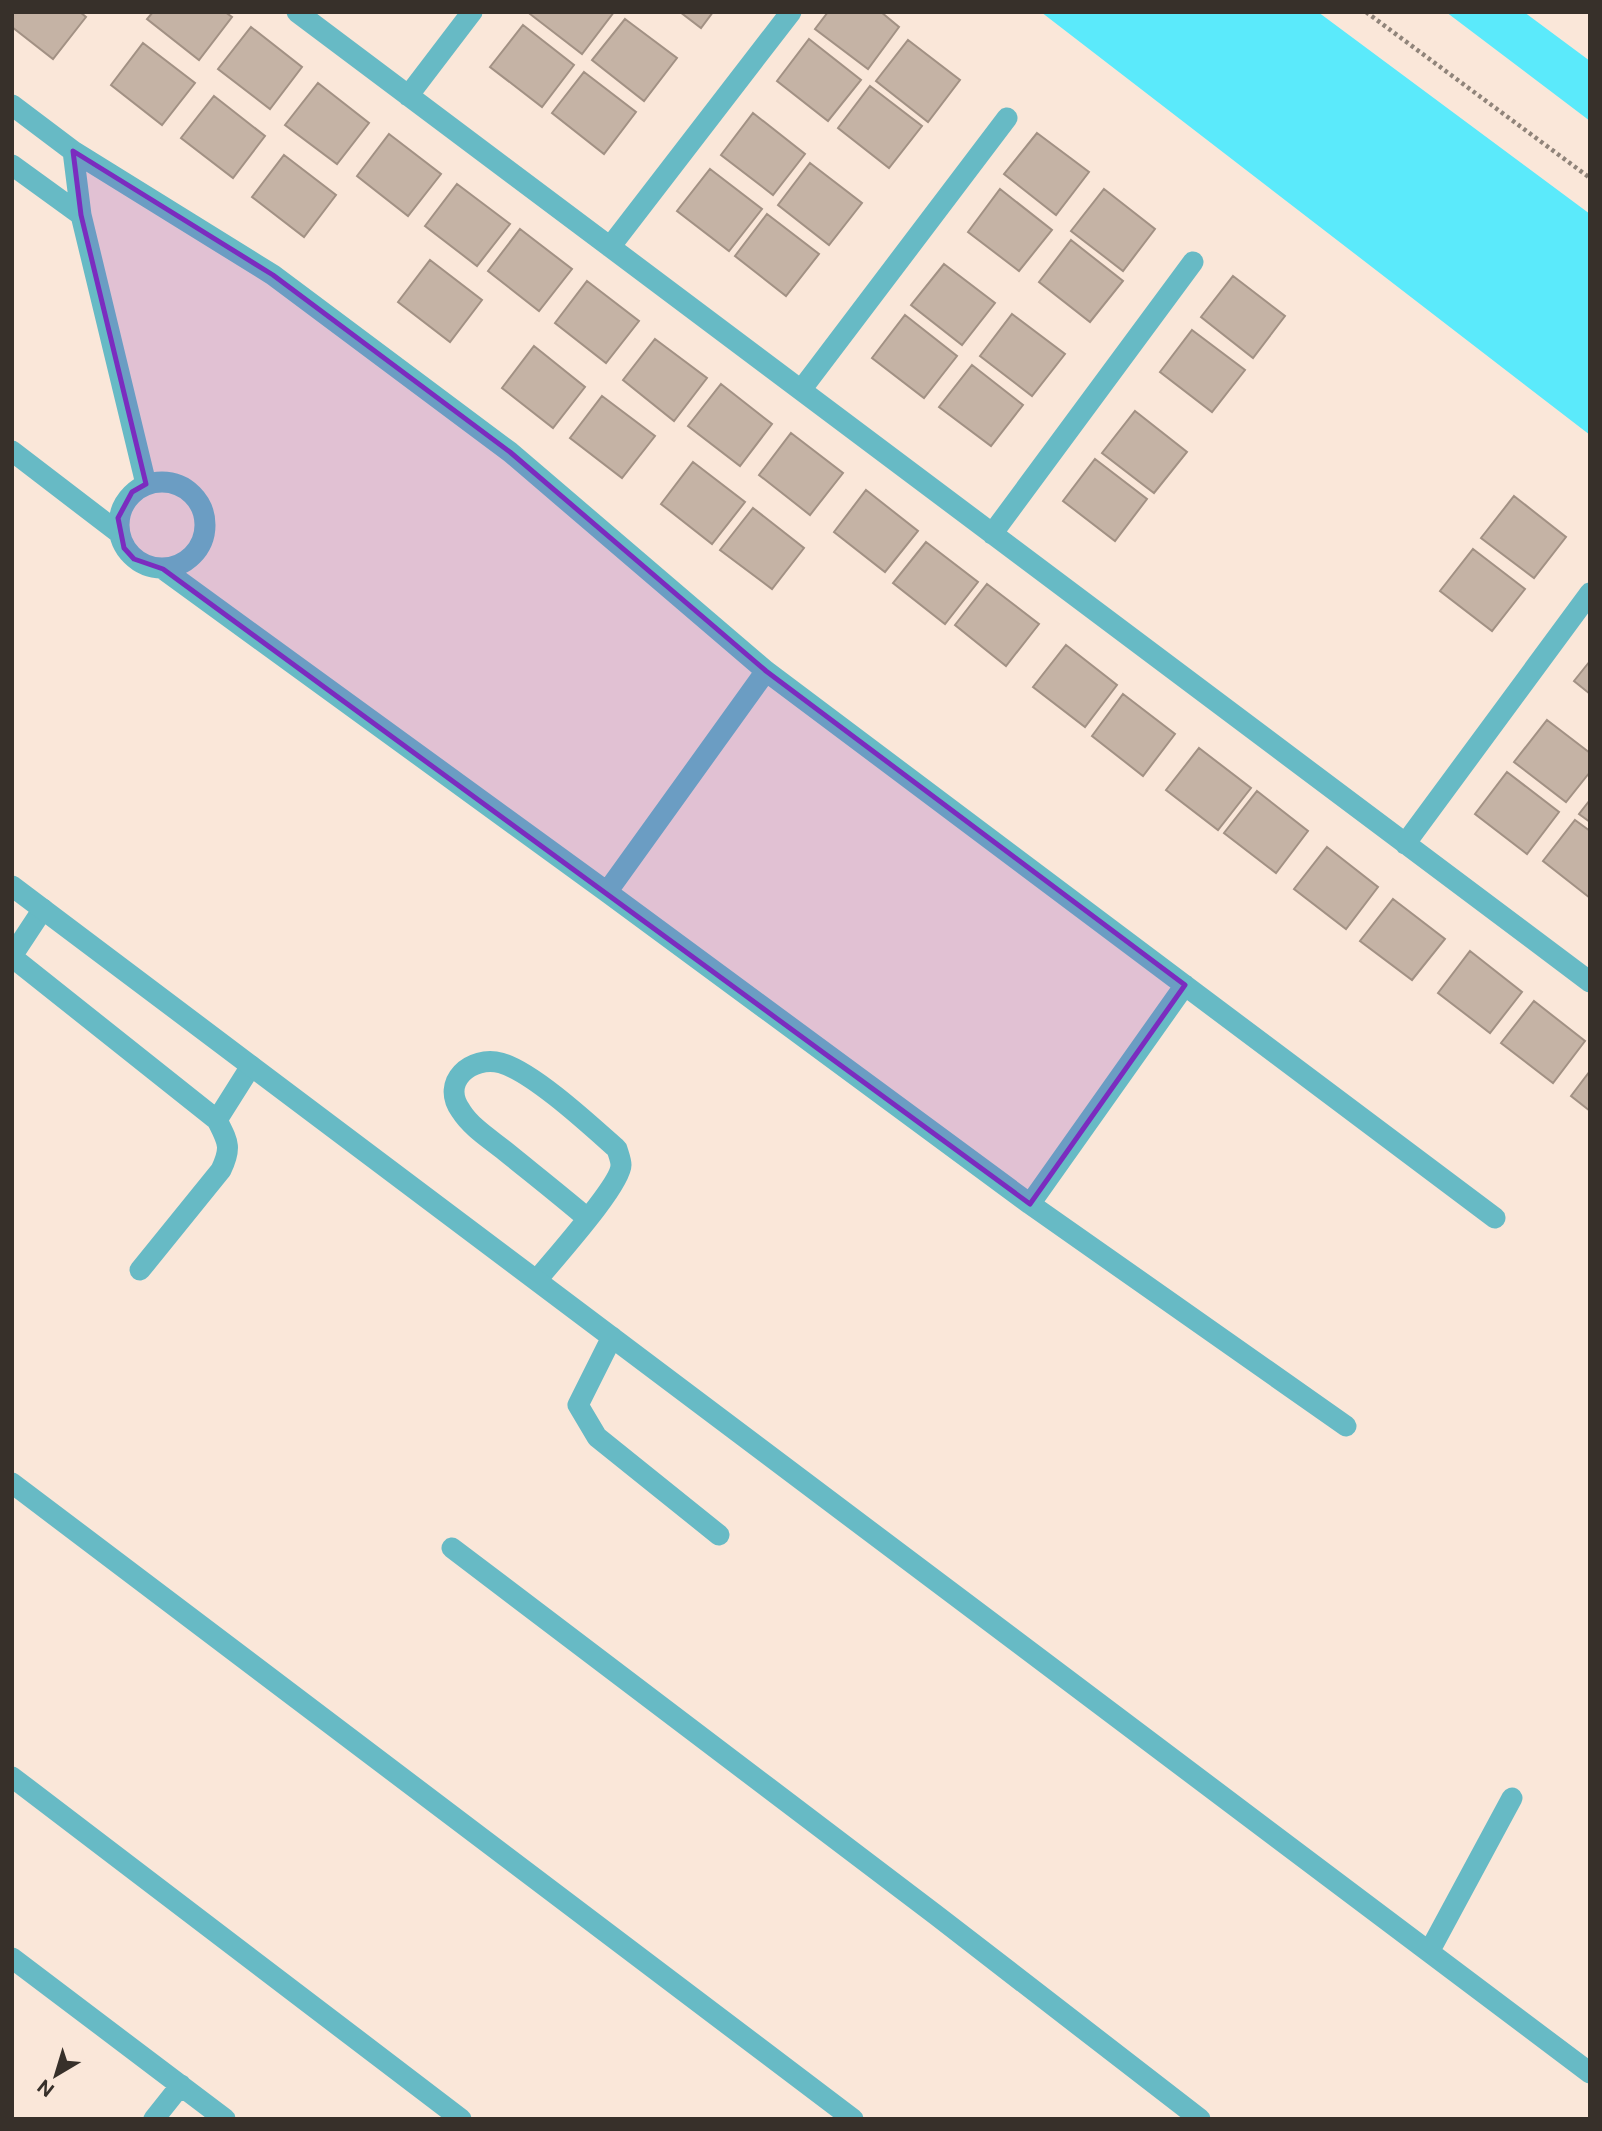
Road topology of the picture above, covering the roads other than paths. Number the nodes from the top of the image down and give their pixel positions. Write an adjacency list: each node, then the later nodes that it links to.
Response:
1 (296, 12): 4 (street)
2 (472, 12): 4 (street)
3 (791, 12): 10 (street)
4 (408, 96): 10 (street)
5 (12, 105): 7 (street)
6 (1007, 118): 12 (street)
7 (73, 151): 9 (street); 19 (street)
8 (12, 165): 9 (street)
9 (80, 215): 14 (street)
10 (610, 247): 12 (street)
11 (1193, 262): 16 (street)
12 (801, 390): 16 (street)
13 (12, 451): 15 (street)
14 (146, 484): 15 (street); 17 (street)
15 (119, 533): 17 (street)
16 (992, 534): 20 (street)
17 (163, 569): 22 (street)
18 (1590, 593): 20 (street)
19 (766, 671): 22 (street); 26 (street)
20 (1405, 844): 25 (street)
21 (12, 886): 23 (street)
22 (607, 892): 29 (street)
23 (43, 909): 24 (street); 27 (street)
24 (12, 957): 28 (street)
25 (1590, 982)
26 (1185, 985): 29 (street); 31 (street)
27 (251, 1066): 28 (street); 33 (street)
28 (217, 1120): 32 (street)
29 (1030, 1204): 35 (street)
30 (587, 1218): 30 (street); 33 (street)
31 (1495, 1218)
32 (140, 1270)
33 (537, 1280): 34 (street)
34 (612, 1337): 37 (street); 41 (street)
35 (1346, 1426)
36 (12, 1483): 48 (street)
37 (719, 1535)
38 (452, 1548): 49 (street)
39 (12, 1777): 47 (street)
40 (1512, 1798): 41 (street)
41 (1429, 1952): 43 (street)
42 (12, 1958): 44 (street)
43 (1590, 2073)
44 (181, 2085): 45 (street); 46 (street)
45 (154, 2119)
46 (225, 2119)
47 (461, 2119)
48 (853, 2119)
49 (1200, 2119)

